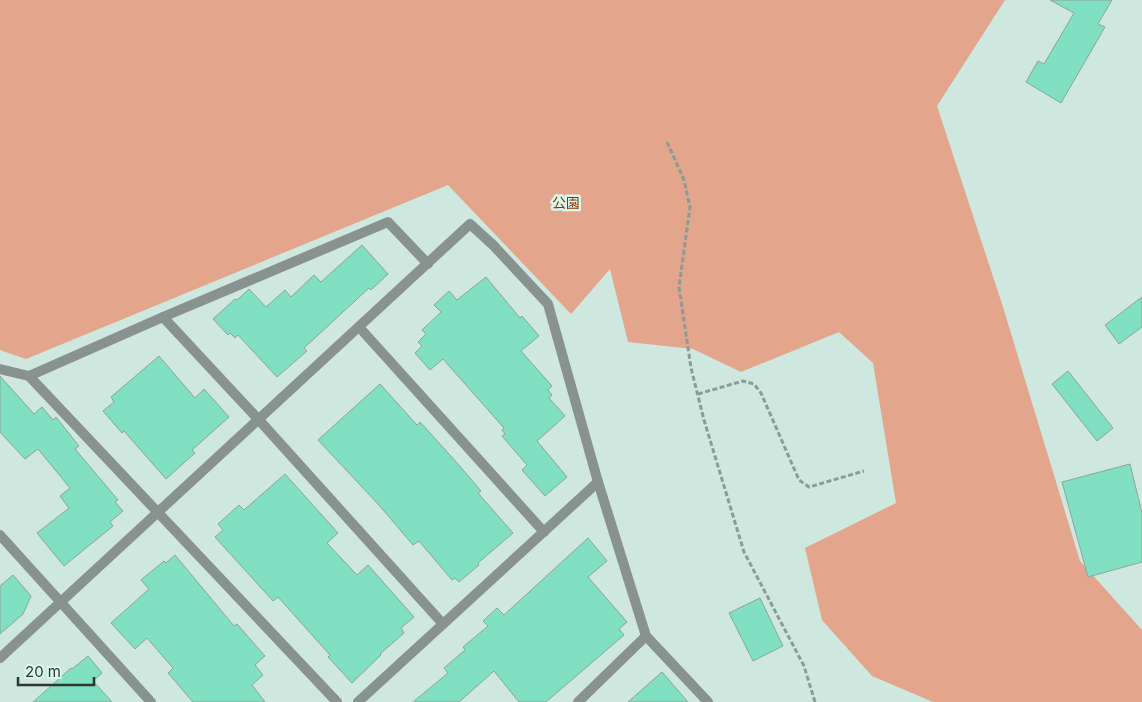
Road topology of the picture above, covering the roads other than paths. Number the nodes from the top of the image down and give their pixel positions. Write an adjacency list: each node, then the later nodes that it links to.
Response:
1 (428, 264): 2 (street); 3 (street); 7 (street)
2 (163, 317): 5 (street); 6 (street)
3 (360, 327): 6 (street); 9 (street)
4 (0, 368): 5 (street)
5 (29, 376): 8 (street)
6 (259, 420): 8 (street); 12 (street)
7 (598, 482): 9 (street); 13 (street)
8 (158, 513): 11 (street); 16 (street)
9 (544, 532): 12 (street)
10 (0, 535): 11 (street)
11 (60, 602): 14 (street); 15 (street)
12 (443, 624): 17 (street)
13 (646, 636): 18 (street); 19 (street)
14 (0, 658)
15 (151, 702)
16 (337, 702)
17 (358, 702)
18 (578, 702)
19 (708, 702)

